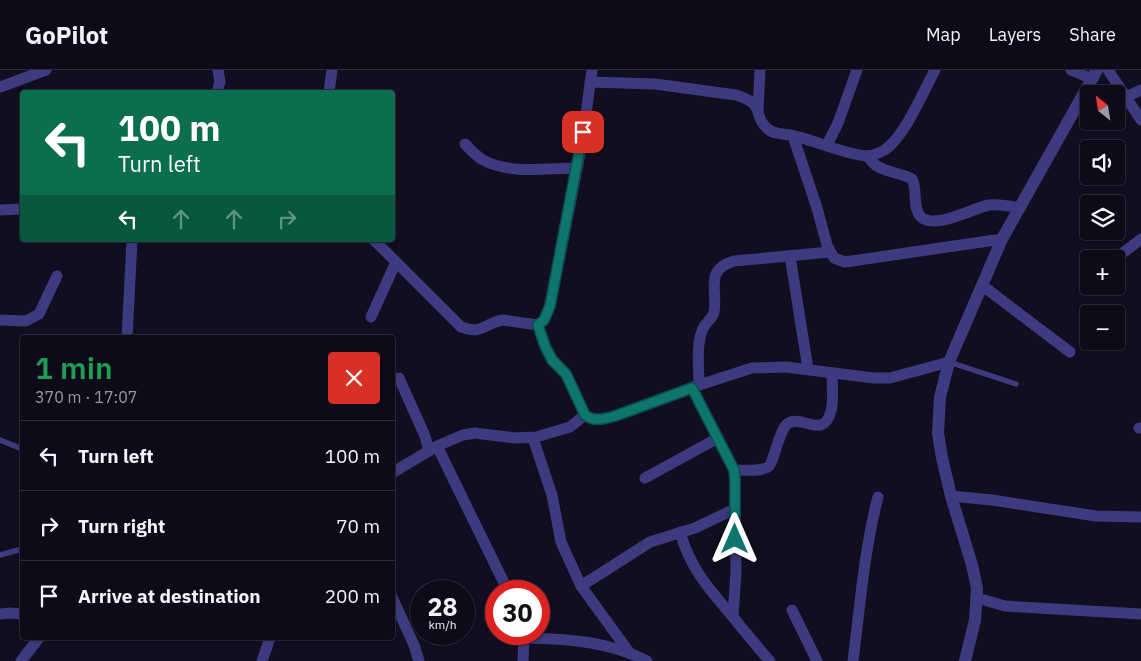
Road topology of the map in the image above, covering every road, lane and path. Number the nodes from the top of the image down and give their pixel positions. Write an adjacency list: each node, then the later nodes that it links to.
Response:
1 (46, 70): 11 (street)
2 (218, 70): 12 (street)
3 (332, 70): 13 (street)
4 (760, 70): 16 (street)
5 (857, 70): 20 (street)
6 (935, 70): 21 (street)
7 (1071, 70): 9 (street)
8 (1108, 70): 15 (street)
9 (1094, 75): 23 (street)
10 (591, 76): 16 (street); 22 (street)
11 (0, 87)
12 (218, 90)
13 (329, 90)
14 (1141, 90): 15 (street)
15 (1126, 97): 17 (street)
16 (758, 110): 18 (street)
17 (1141, 120)
18 (794, 136): 20 (street); 31 (street)
19 (465, 144): 22 (street)
20 (827, 145): 21 (street)
21 (868, 156): 23 (street)
22 (578, 168): 38 (street)
23 (1020, 208): 27 (street)
24 (20, 209): 25 (street)
25 (0, 210)
26 (1141, 238): 30 (street)
27 (1002, 239): 31 (street); 35 (street)
28 (132, 242): 39 (street)
29 (376, 242): 33 (street)
30 (1125, 251)
31 (830, 252): 32 (street)
32 (790, 256): 42 (street); 46 (street)
33 (396, 262): 36 (street); 38 (street)
34 (57, 276): 37 (street)
35 (983, 286): 40 (street); 41 (street)
36 (371, 317)
37 (0, 320)
38 (538, 325): 47 (street)
39 (127, 335)
40 (1070, 352)
41 (949, 362): 43 (street); 45 (lane); 57 (street)
42 (808, 369): 43 (street); 46 (street)
43 (832, 372): 53 (street)
44 (399, 378): 52 (street)
45 (1016, 384)
46 (696, 386): 47 (street); 49 (street)
47 (585, 415): 48 (street)
48 (533, 438): 52 (street); 64 (street)
49 (718, 438): 53 (street); 55 (street)
50 (0, 440): 51 (lane)
51 (20, 448)
52 (433, 449): 54 (street); 63 (street)
53 (734, 470): 58 (street)
54 (395, 471)
55 (646, 478)
56 (878, 496): 84 (street)
57 (950, 496): 59 (street); 65 (street)
58 (735, 509): 60 (street); 71 (street)
59 (1141, 517)
60 (680, 532): 64 (street); 71 (street)
61 (20, 550): 62 (lane)
62 (0, 555)
63 (502, 580)
64 (581, 586): 76 (street)
65 (978, 598): 70 (street); 85 (street)
66 (395, 604): 79 (street)
67 (792, 610): 83 (street)
68 (0, 614): 69 (street)
69 (20, 614)
70 (1141, 614)
71 (733, 617): 82 (street)
72 (550, 638): 76 (street)
73 (37, 640): 77 (street)
74 (267, 640): 78 (street)
75 (522, 645): 80 (street)
76 (628, 652): 81 (street)
77 (21, 661)
78 (262, 661)
79 (418, 661)
80 (523, 661)
81 (647, 661)
82 (770, 661)
83 (817, 661)
84 (853, 661)
85 (965, 661)

